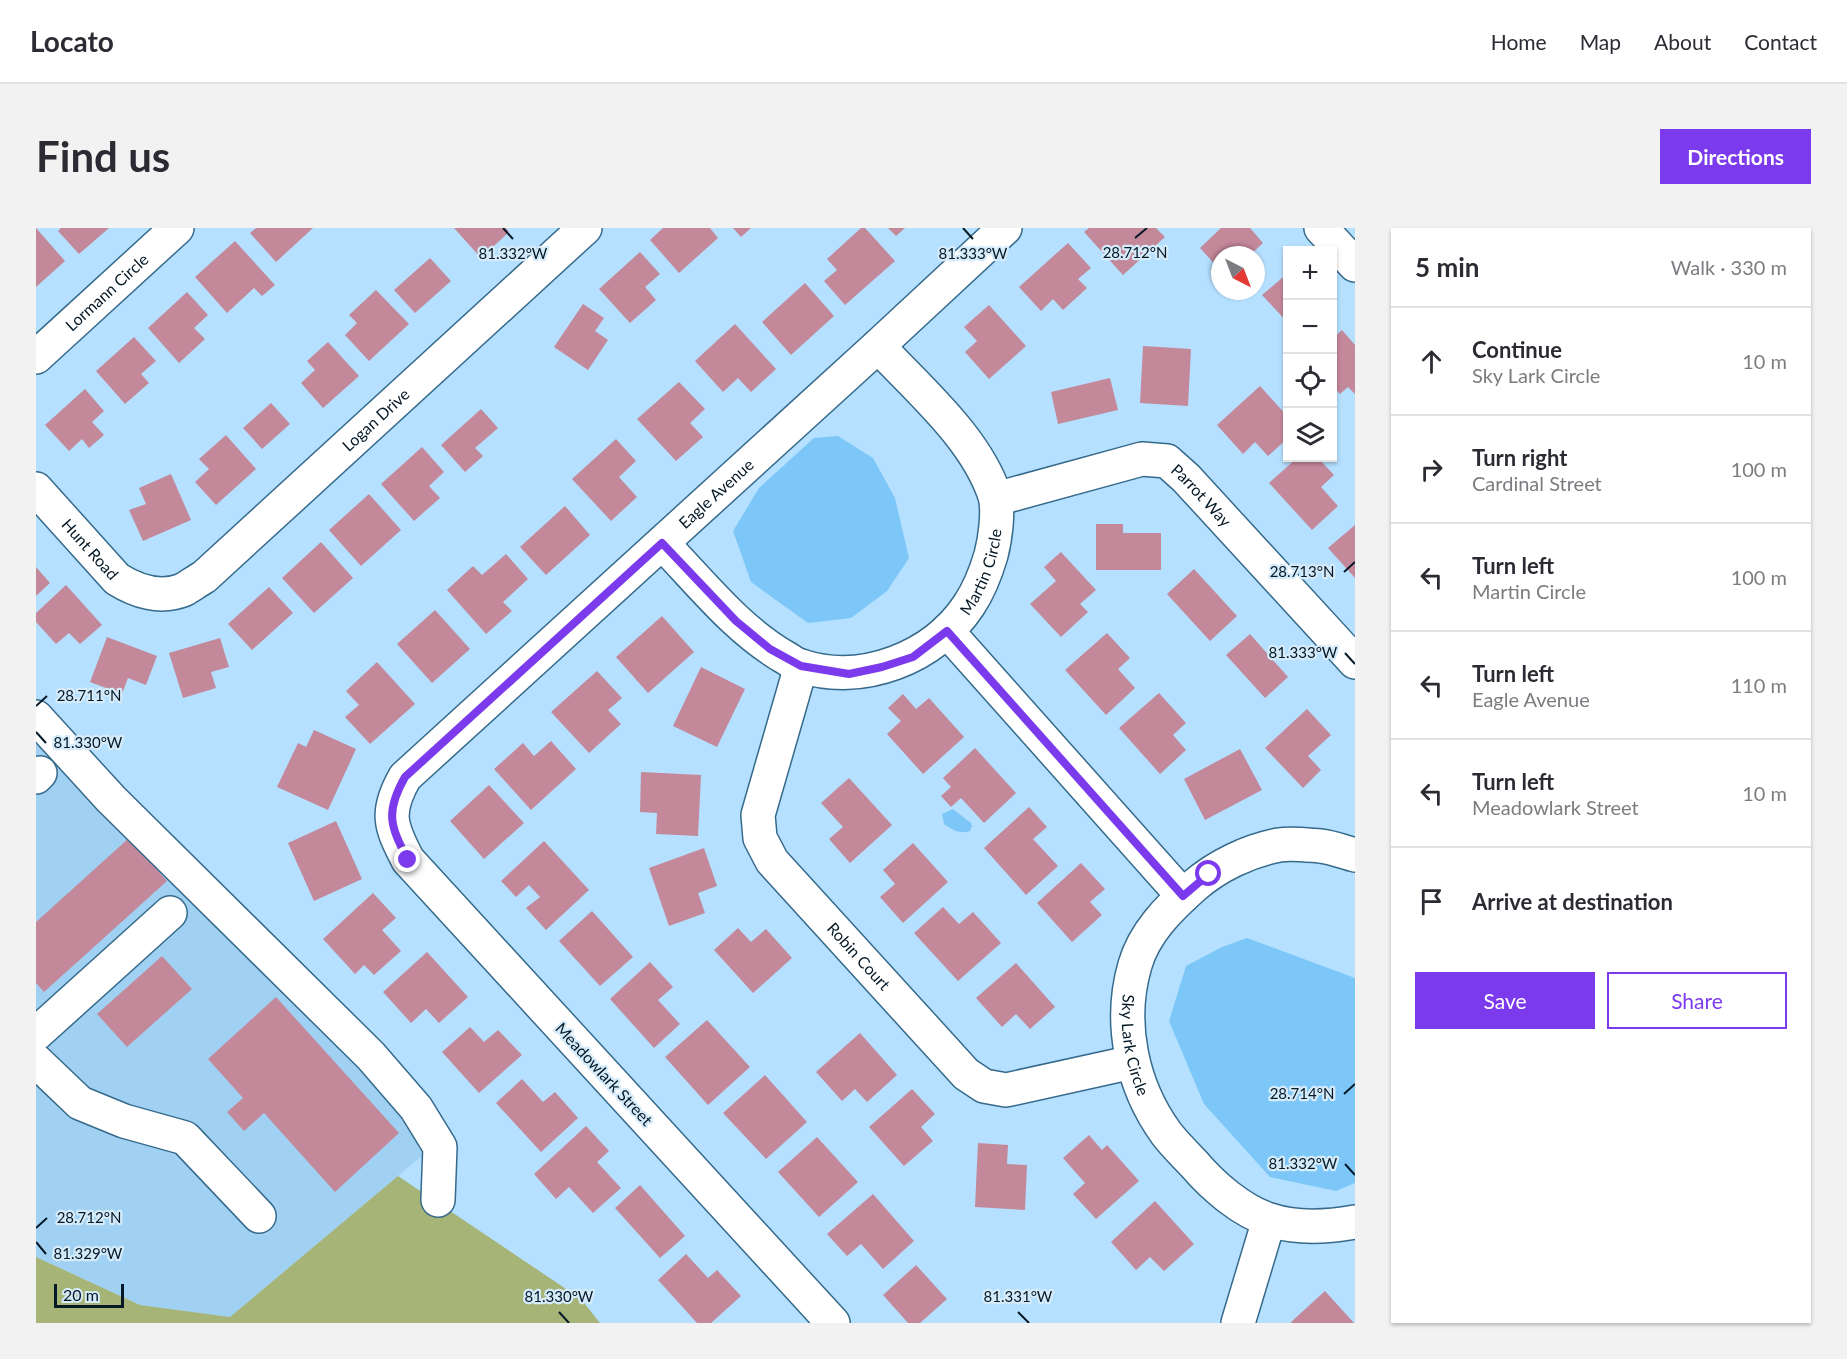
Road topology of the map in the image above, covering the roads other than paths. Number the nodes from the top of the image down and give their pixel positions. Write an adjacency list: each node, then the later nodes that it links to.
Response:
1 (177, 228): 7 (street, Lormann Circle)
2 (585, 228): 11 (street, Logan Drive)
3 (1005, 228): 6 (street, Eagle Avenue)
4 (1321, 228): 5 (street)
5 (1355, 265)
6 (878, 346): 9 (street, Martin Circle); 10 (street, Eagle Avenue)
7 (36, 357)
8 (36, 489): 11 (street, Hunt Road)
9 (996, 499): 12 (street, Martin Circle); 13 (street, Parrot Way)
10 (662, 543): 14 (street, Martin Circle); 16 (street, Eagle Avenue)
11 (156, 594)
12 (947, 631): 14 (street, Martin Circle); 18 (street)
13 (1355, 662)
14 (801, 666): 22 (street, Robin Court)
15 (36, 717): 23 (street)
16 (391, 817): 27 (street, Meadowlark Street)
17 (1355, 855): 18 (street, Sky Lark Circle)
18 (1183, 896): 22 (street, Sky Lark Circle)
19 (170, 913): 20 (street)
20 (36, 1034)
21 (36, 1061): 24 (street)
22 (1133, 1062): 25 (street, Sky Lark Circle)
23 (438, 1200)
24 (259, 1216)
25 (1269, 1220): 26 (street, Sky Lark Circle); 28 (street)
26 (1355, 1222)
27 (833, 1323)
28 (1238, 1323)

